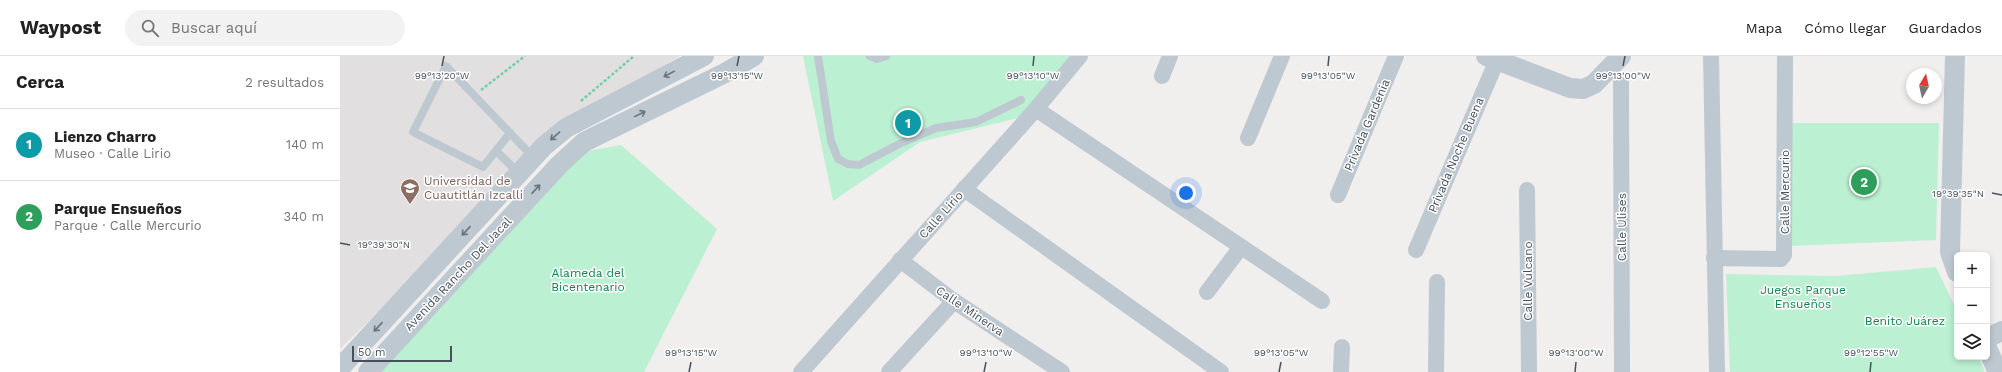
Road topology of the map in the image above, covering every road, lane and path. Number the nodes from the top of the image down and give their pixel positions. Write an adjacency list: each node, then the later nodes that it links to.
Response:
1 (525, 56): 20 (path)
2 (704, 56): 26 (street, Avenida Rancho Del Jacal, one-way to 26)
3 (715, 56): 17 (street)
4 (754, 56): 17 (street, Avenida Rancho Del Jacal)
5 (818, 56): 21 (lane)
6 (870, 56): 7 (lane)
7 (886, 56)
8 (1080, 56): 22 (street, Calle Lirio)
9 (1170, 56): 18 (street)
10 (1282, 56): 24 (street)
11 (1396, 56): 30 (street, Privada Gardenia)
12 (1621, 56): 16 (street)
13 (1711, 56): 33 (street)
14 (1785, 56): 33 (street, Calle Mercurio)
15 (1955, 56): 35 (street)
16 (1491, 58): 32 (street, Privada Noche Buena)
17 (725, 73): 45 (street, Avenida Rancho Del Jacal, one-way to 17)
18 (1162, 76)
19 (1621, 83): 53 (street, Calle Ulises)
20 (474, 96): 23 (lane); 25 (lane)
21 (1021, 100)
22 (1036, 109): 28 (street, Calle Lirio); 31 (street)
23 (510, 134): 25 (lane); 26 (lane)
24 (1248, 138)
25 (496, 151): 27 (lane)
26 (534, 158): 27 (street, Avenida Rancho Del Jacal)
27 (519, 173): 44 (street, Avenida Rancho Del Jacal, one-way to 44)
28 (964, 189): 34 (street, Calle Lirio); 49 (street)
29 (1527, 190): 52 (street, Calle Vulcano)
30 (1338, 195)
31 (1241, 247): 37 (street); 39 (street)
32 (1416, 250)
33 (1714, 258): 54 (street)
34 (900, 260): 38 (street, Calle Minerva); 46 (street, Calle Lirio)
35 (1954, 263)
36 (1437, 282): 51 (street)
37 (1207, 292)
38 (954, 301): 47 (street); 48 (street, Calle Minerva)
39 (1322, 301)
40 (2002, 331): 41 (street)
41 (1990, 337)
42 (1342, 347): 50 (street)
43 (1990, 355): 55 (street)
44 (340, 368)
45 (368, 372)
46 (801, 372)
47 (890, 372)
48 (1062, 372)
49 (1221, 372)
50 (1341, 372)
51 (1436, 372)
52 (1529, 372)
53 (1622, 372)
54 (1716, 372)
55 (1998, 372)

